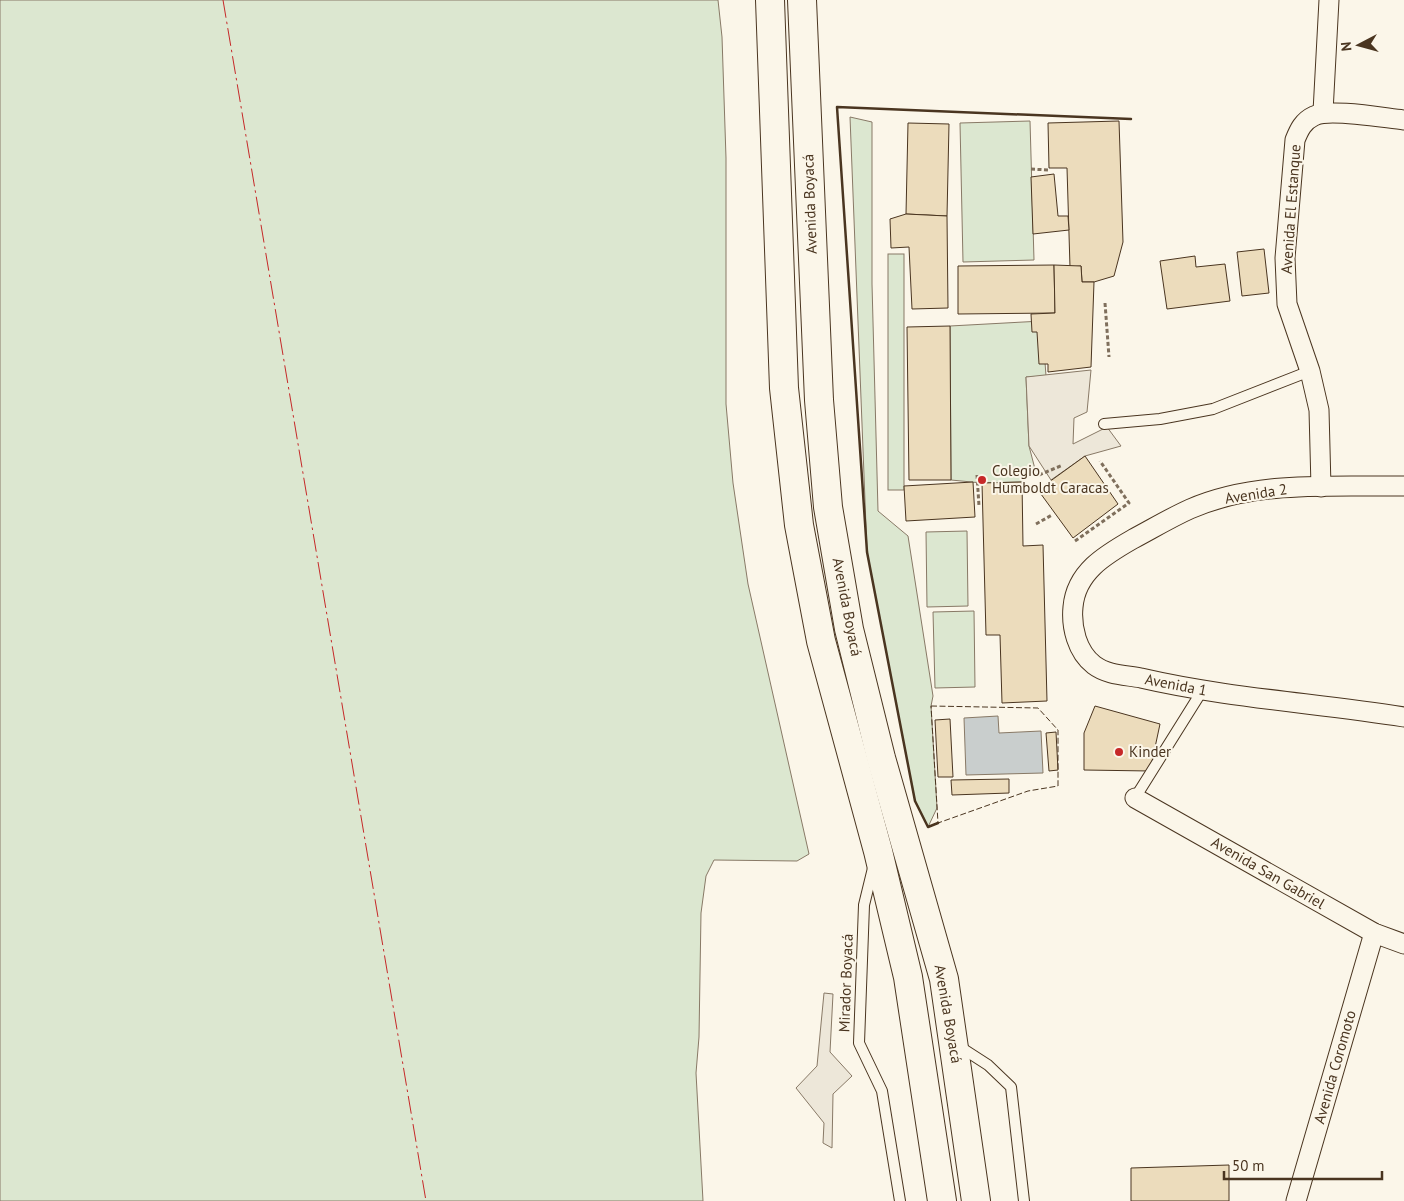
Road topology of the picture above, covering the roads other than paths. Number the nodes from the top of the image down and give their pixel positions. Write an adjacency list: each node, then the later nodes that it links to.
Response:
1 (770, 0): 14 (highway, Avenida Boyacá)
2 (802, 0): 17 (highway, Avenida Boyacá)
3 (1329, 0): 4 (street)
4 (1323, 112): 5 (street); 6 (street, Avenida El Estanque)
5 (1404, 120)
6 (1310, 371): 7 (lane); 9 (street, Avenida El Estanque)
7 (1104, 424)
8 (1404, 486): 9 (street, Avenida 2)
9 (1321, 487): 10 (street, Avenida 2)
10 (1119, 547): 11 (street, Avenida 1)
11 (1202, 690): 12 (street, Avenida 1); 13 (lane)
12 (1404, 717)
13 (1135, 798): 15 (street, Avenida San Gabriel)
14 (878, 851): 19 (lane, Mirador Boyacá); 20 (highway, Avenida Boyacá)
15 (1374, 933): 16 (street, Avenida San Gabriel); 18 (street, Avenida Coromoto)
16 (1404, 944)
17 (953, 1042): 21 (highway, Avenida Boyacá); 22 (lane)
18 (1303, 1199)
19 (900, 1201)
20 (942, 1201)
21 (976, 1201)
22 (1024, 1201)

